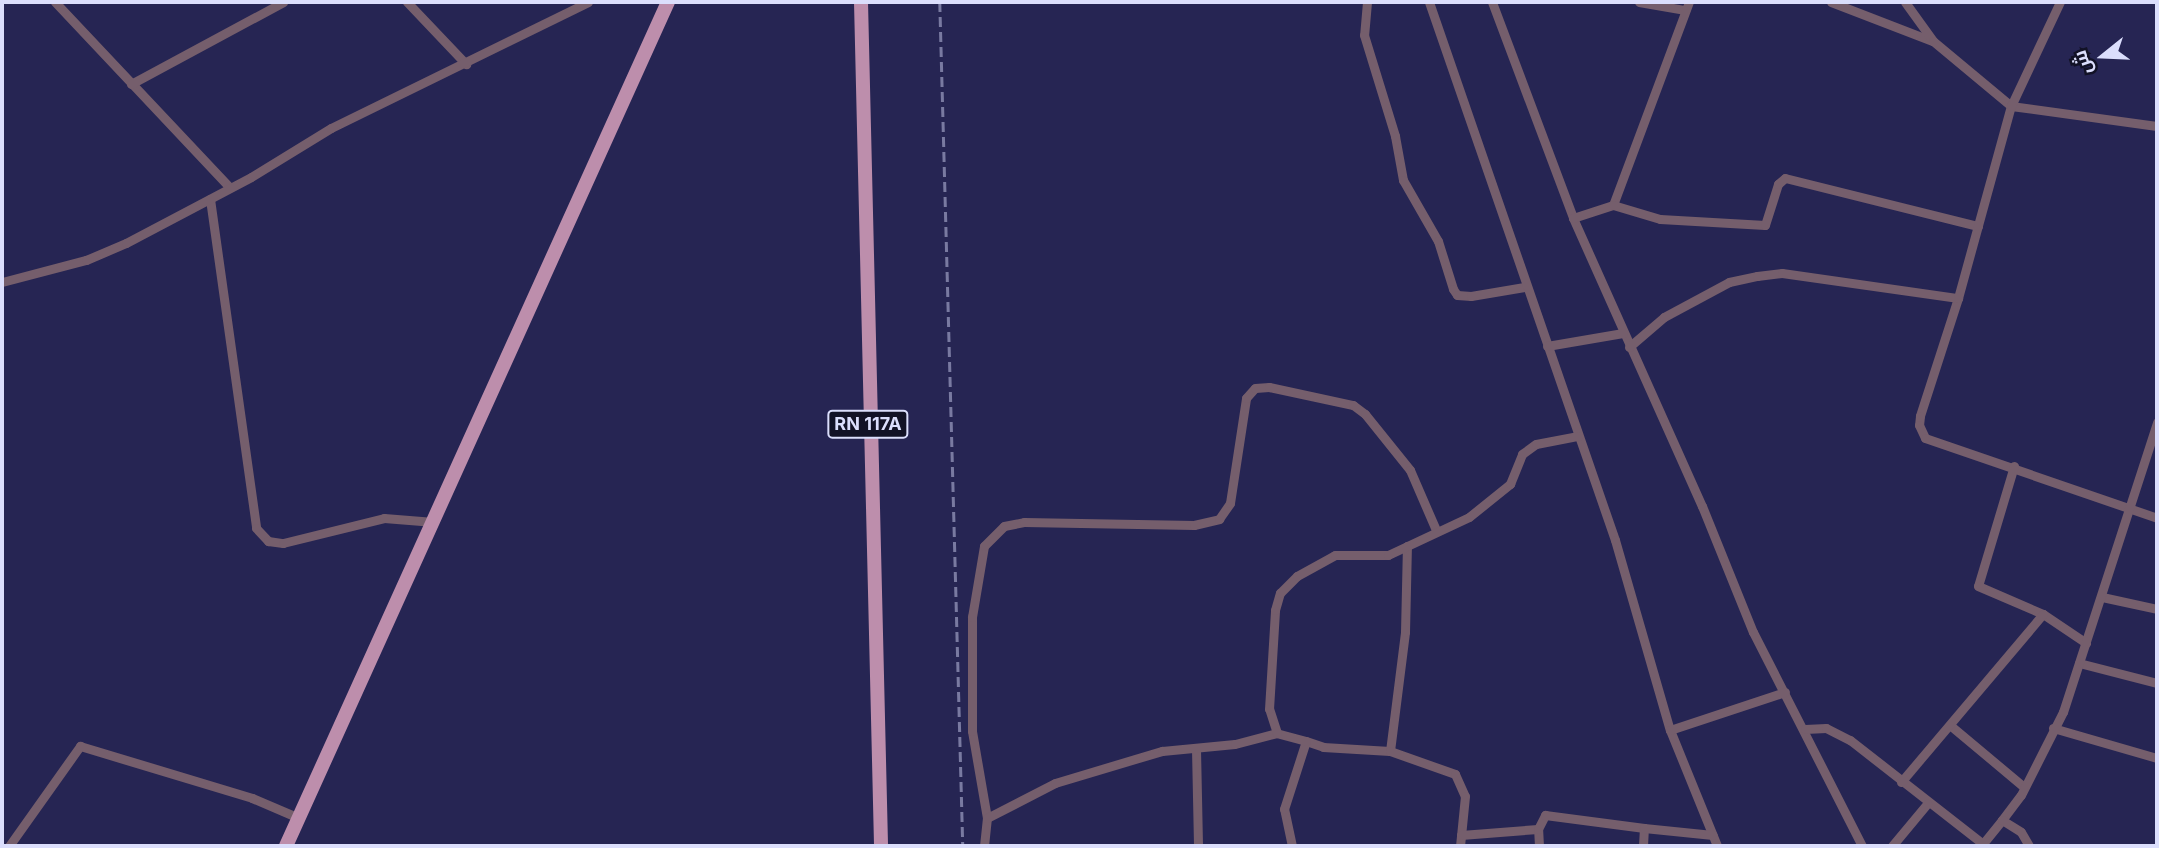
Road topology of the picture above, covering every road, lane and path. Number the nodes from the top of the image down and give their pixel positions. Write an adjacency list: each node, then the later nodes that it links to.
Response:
1 (55, 2): 17 (street)
2 (283, 2): 17 (street)
3 (407, 2): 16 (street)
4 (585, 2): 16 (street)
5 (668, 2): 36 (main road)
6 (862, 2): 68 (main road, RN 117A)
7 (1367, 2): 26 (street)
8 (1429, 2): 26 (street)
9 (1492, 2): 23 (street)
10 (1639, 2): 14 (street)
11 (1831, 2): 15 (street)
12 (1905, 2): 15 (street)
13 (2060, 2): 18 (street)
14 (1687, 6): 22 (street)
15 (1933, 41): 18 (street)
16 (466, 64): 20 (street)
17 (131, 84): 20 (street)
18 (2011, 106): 19 (street); 24 (street)
19 (2157, 125)
20 (230, 188): 21 (street)
21 (210, 199): 25 (street); 36 (street)
22 (1613, 205): 23 (street); 24 (street)
23 (1573, 218): 28 (street)
24 (1978, 226): 27 (street)
25 (2, 282)
26 (1524, 287): 29 (street)
27 (1958, 298): 30 (street); 33 (street)
28 (1623, 333): 29 (street); 30 (street)
29 (1547, 346): 32 (street)
30 (1629, 347): 45 (street)
31 (2156, 428): 34 (street)
32 (1578, 436): 37 (street); 49 (street)
33 (2014, 466): 34 (street); 41 (street)
34 (2132, 508): 35 (street); 39 (street)
35 (2157, 518)
36 (434, 522): 58 (main road)
37 (1436, 530): 38 (street); 59 (street)
38 (1407, 546): 50 (street); 53 (street)
39 (2102, 597): 40 (street); 42 (street)
40 (2157, 609)
41 (2043, 614): 42 (street); 46 (street)
42 (2086, 643): 43 (street)
43 (2079, 663): 44 (street); 47 (street)
44 (2157, 683)
45 (1785, 692): 48 (street); 49 (street)
46 (1951, 726): 55 (street); 56 (street)
47 (2053, 728): 54 (street); 56 (street)
48 (1805, 729): 55 (street); 76 (street)
49 (1670, 730): 64 (street)
50 (1277, 733): 51 (street); 52 (street)
51 (1306, 741): 53 (street); 71 (street)
52 (1196, 749): 59 (street); 70 (street)
53 (1390, 751): 63 (street)
54 (2157, 758)
55 (1901, 782): 57 (street)
56 (2024, 787): 60 (street)
57 (1927, 804): 65 (street); 77 (street)
58 (299, 818): 66 (street); 67 (main road)
59 (987, 818): 69 (street)
60 (2002, 820): 65 (street); 78 (street)
61 (1644, 828): 62 (street); 64 (street); 74 (street)
62 (1538, 829): 63 (street); 73 (street)
63 (1461, 835): 72 (street)
64 (1713, 835): 75 (street)
65 (1982, 845)
66 (9, 846)
67 (286, 846)
68 (881, 846)
69 (984, 846)
70 (1198, 846)
71 (1292, 846)
72 (1460, 846)
73 (1539, 846)
74 (1643, 846)
75 (1717, 846)
76 (1862, 846)
77 (1892, 846)
78 (2029, 846)

